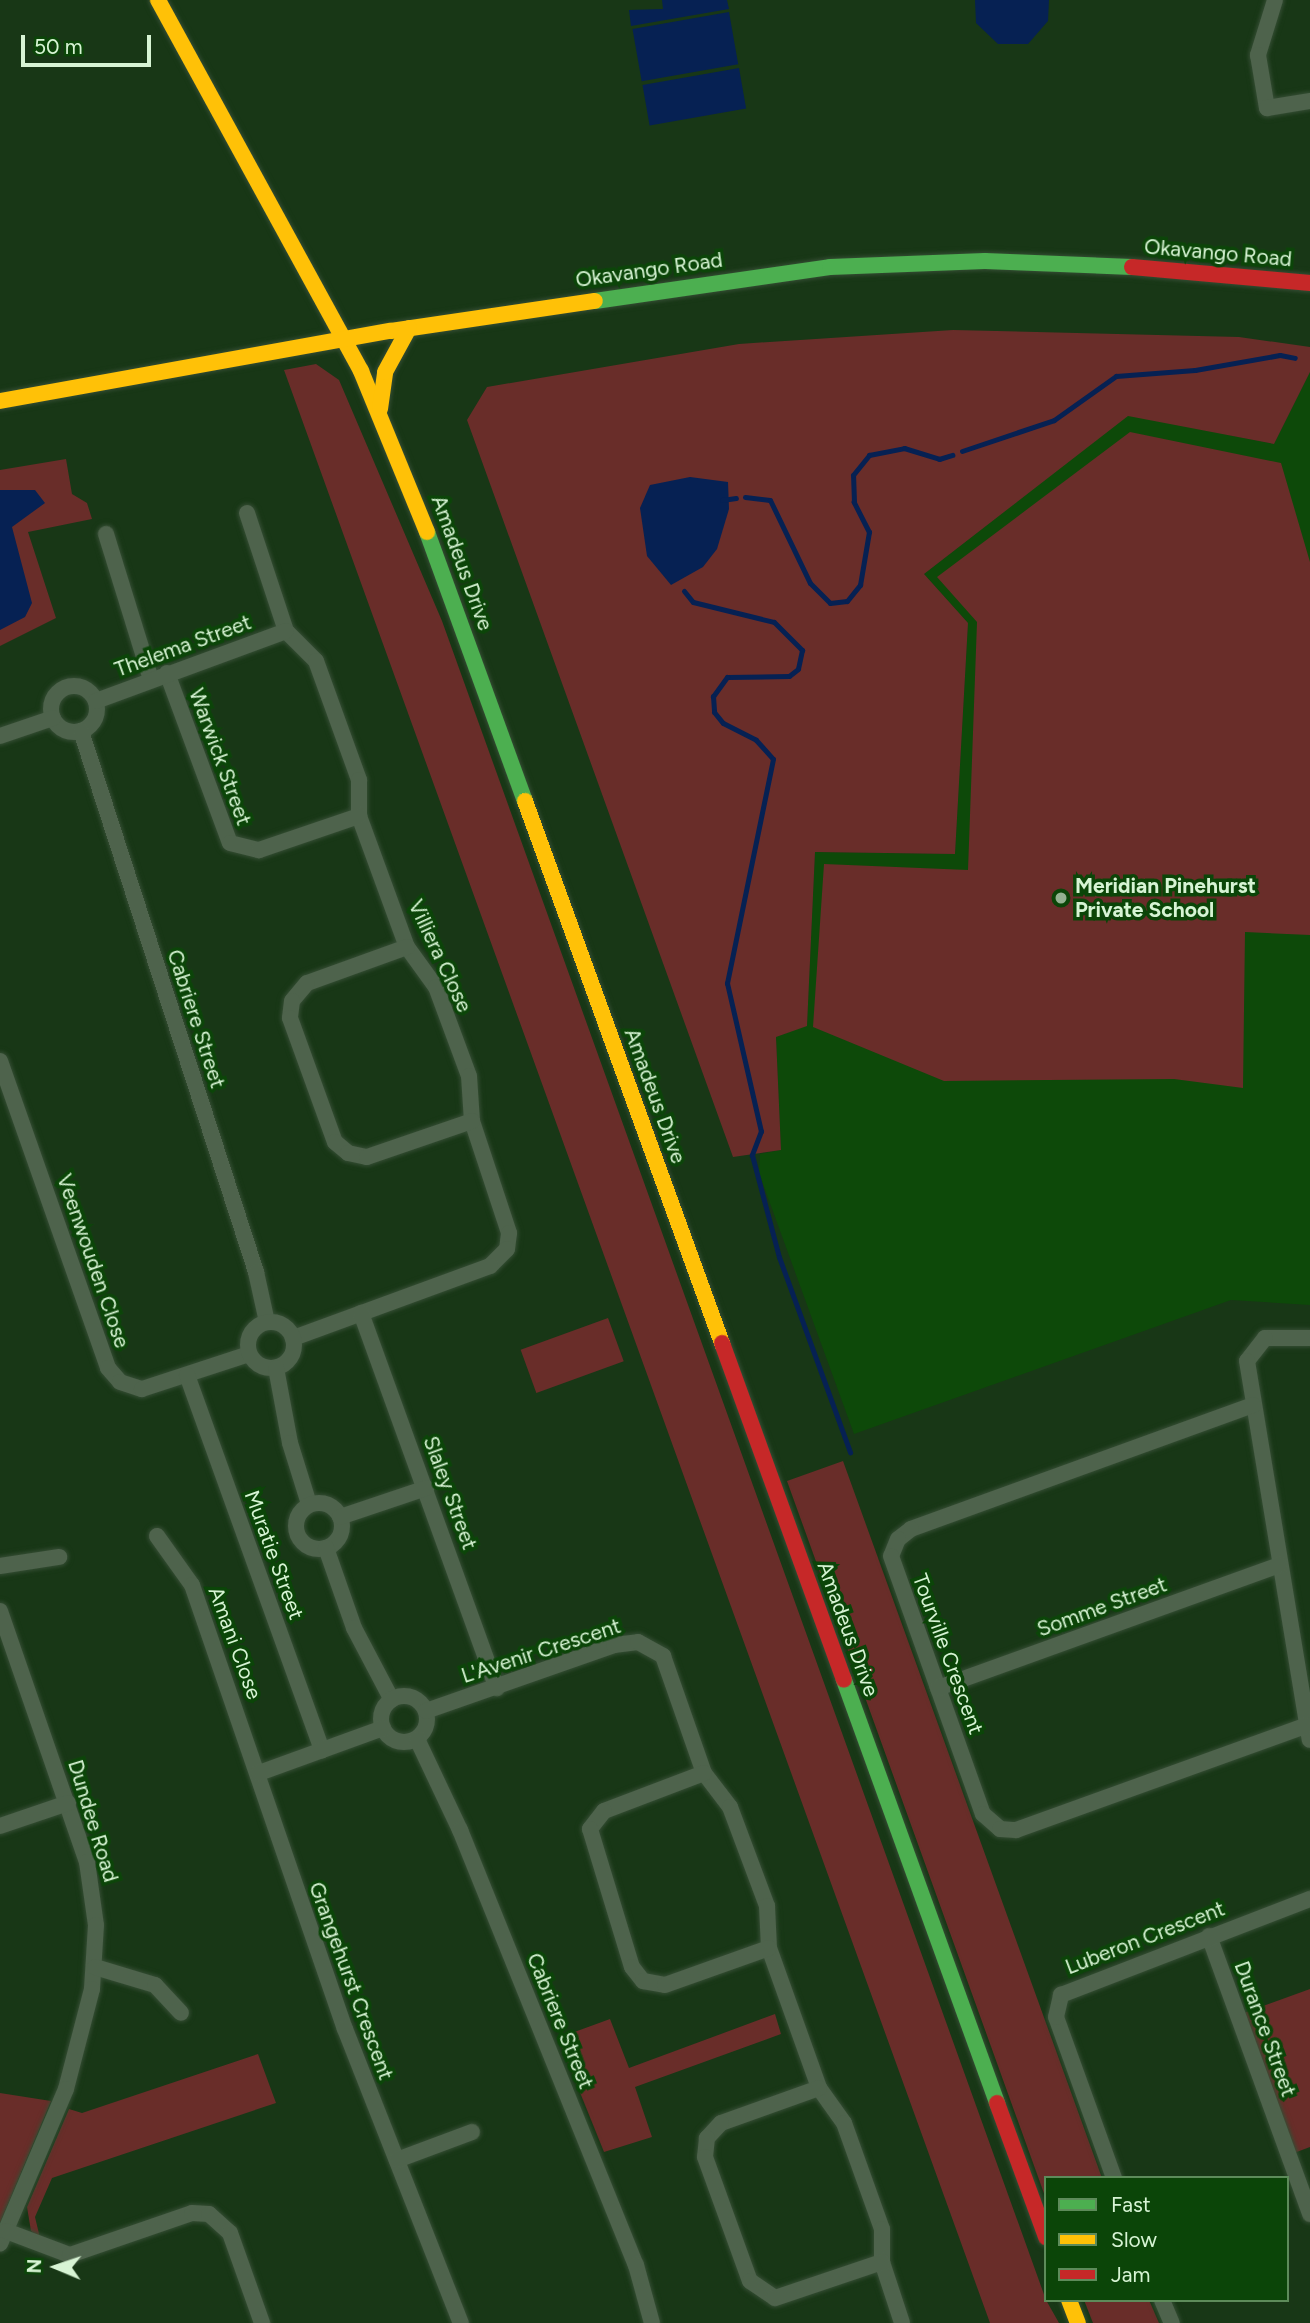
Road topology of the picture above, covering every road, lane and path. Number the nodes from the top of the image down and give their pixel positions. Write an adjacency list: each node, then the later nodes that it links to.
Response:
1 (158, 0): 6 (street, Amadeus Drive)
2 (1275, 0): 3 (street)
3 (1310, 101)
4 (1310, 283): 5 (street, Okavango Road)
5 (409, 328): 6 (street, Okavango Road); 8 (street)
6 (344, 340): 7 (street, Okavango Road); 8 (street, Amadeus Drive)
7 (0, 401)
8 (380, 411): 62 (street, Amadeus Drive)
9 (247, 513): 11 (street, Villiera Close)
10 (106, 534): 13 (street)
11 (286, 631): 12 (street, Thelema Street); 18 (street, Villiera Close)
12 (167, 673): 13 (street, Thelema Street); 18 (street, Warwick Street)
13 (151, 679): 14 (street, Thelema Street)
14 (96, 701): 15 (street); 16 (street)
15 (53, 718): 16 (street); 17 (street)
16 (81, 732): 23 (street, Cabriere Street)
17 (0, 736)
18 (359, 816): 19 (street, Villiera Close)
19 (407, 947): 21 (street, Villiera Close); 21 (street)
20 (0, 1061): 28 (street, Veenwouden Close)
21 (472, 1121): 22 (street, Villiera Close)
22 (361, 1313): 24 (street, Villiera Close); 30 (street, Slaley Street)
23 (267, 1322): 24 (street); 26 (street)
24 (293, 1338): 27 (street)
25 (1310, 1338): 29 (street)
26 (250, 1354): 27 (street); 28 (street, Veenwouden Close)
27 (276, 1368): 31 (street)
28 (187, 1375): 47 (street, Muratie Street)
29 (1253, 1405): 36 (street); 41 (street, Tourville Crescent)
30 (426, 1488): 32 (street); 40 (street, Slaley Street)
31 (309, 1504): 32 (street); 34 (street)
32 (340, 1517): 34 (street)
33 (157, 1536): 48 (street, Amani Close)
34 (326, 1548): 42 (street)
35 (59, 1557): 37 (street)
36 (1280, 1565): 39 (street); 41 (street, Somme Street)
37 (0, 1566)
38 (0, 1611): 50 (street, Dundee Road)
39 (1302, 1645): 45 (street)
40 (497, 1688): 43 (street, L'Avenir Crescent); 49 (street, L'Avenir Crescent)
41 (938, 1688): 45 (street, Tourville Crescent)
42 (392, 1700): 43 (street); 44 (street)
43 (426, 1711): 46 (street)
44 (383, 1728): 46 (street); 47 (street)
45 (1308, 1732)
46 (417, 1739): 69 (street, Cabriere Street)
47 (322, 1749): 48 (street)
48 (259, 1773): 59 (street, Grangehurst Crescent)
49 (704, 1773): 54 (street, L'Avenir Crescent); 54 (street)
50 (68, 1803): 51 (street); 55 (street, Dundee Road)
51 (0, 1826)
52 (1310, 1899): 53 (street, Luberon Crescent)
53 (1209, 1936): 60 (street, Luberon Crescent); 61 (street, Durance Street)
54 (769, 1948): 57 (street, L'Avenir Crescent)
55 (95, 1967): 56 (street); 63 (street, Dundee Road)
56 (181, 2013)
57 (818, 2088): 64 (street, L'Avenir Crescent); 64 (street)
58 (472, 2132): 59 (street)
59 (397, 2160): 68 (street, Grangehurst Crescent)
60 (1113, 2176)
61 (1310, 2214)
62 (1044, 2230)
63 (3, 2238): 67 (street)
64 (882, 2262): 70 (street, L'Avenir Crescent)
65 (1070, 2302): 71 (street)
66 (1163, 2302): 72 (street)
67 (262, 2323)
68 (461, 2323)
69 (652, 2323)
70 (902, 2323)
71 (1078, 2323)
72 (1172, 2323)

